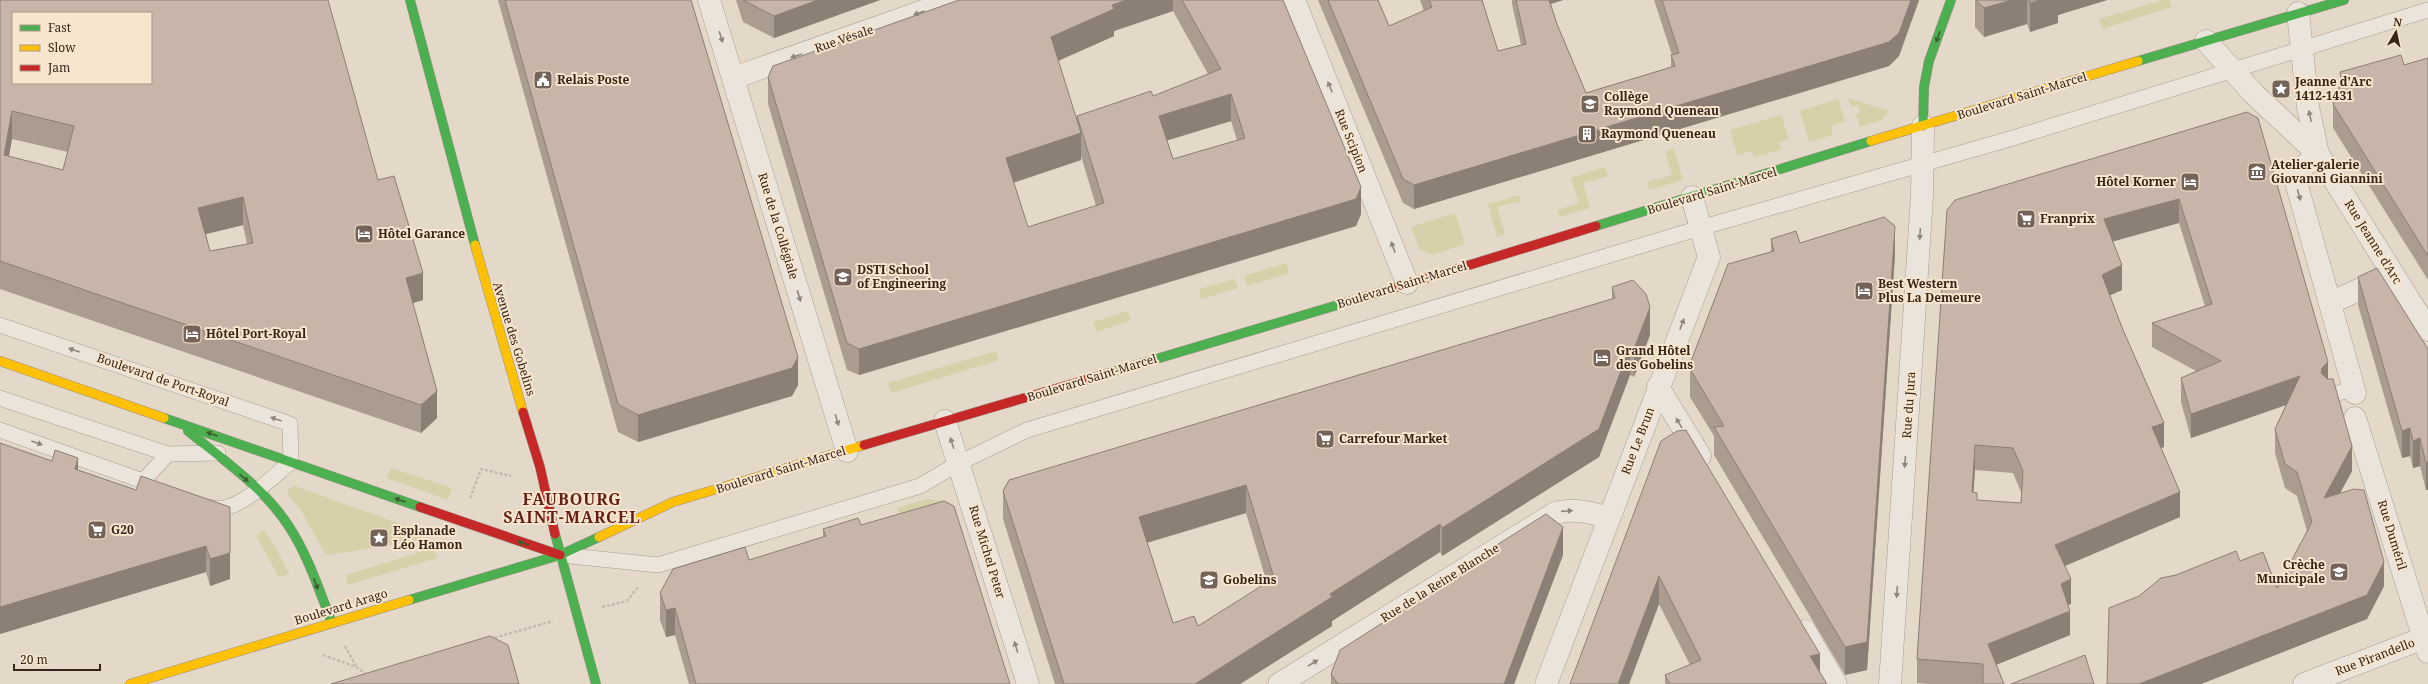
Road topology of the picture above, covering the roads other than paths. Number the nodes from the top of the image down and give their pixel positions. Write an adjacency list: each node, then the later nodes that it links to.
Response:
1 (410, 0): 44 (main road, Avenue des Gobelins)
2 (710, 0): 12 (street, Rue de la Collégiale, one-way to 12)
3 (956, 0): 12 (street, Rue Vésale, one-way to 12)
4 (1294, 0): 19 (street, Rue Scipion, one-way to 4)
5 (1951, 0): 13 (main road, one-way to 13)
6 (2344, 0): 7 (main road, Boulevard Saint-Marcel)
7 (2297, 7): 9 (main road, Boulevard Saint-Marcel); 10 (street, Rue Jeanne d'Arc)
8 (2428, 10): 10 (lane)
9 (2206, 40): 11 (street, Rue Jeanne d'Arc); 13 (main road, Boulevard Saint-Marcel)
10 (2303, 49): 11 (lane); 14 (street, Rue Jeanne d'Arc, one-way to 10)
11 (2230, 70): 14 (street, Rue Jeanne d'Arc); 15 (lane)
12 (733, 78): 32 (street, Rue de la Collégiale, one-way to 32)
13 (1923, 126): 15 (street, Rue du Jura); 16 (main road, Boulevard Saint-Marcel)
14 (2318, 154): 18 (street, Rue Jeanne d'Arc); 20 (street, one-way to 20)
15 (1924, 164): 17 (lane); 54 (street, Rue du Jura, one-way to 54)
16 (1692, 197): 17 (street, Rue Le Brun); 19 (main road, Boulevard Saint-Marcel)
17 (1700, 228): 24 (street, Rue Le Brun, one-way to 17); 37 (lane)
18 (2393, 274): 20 (street); 22 (street, Rue Jeanne d'Arc)
19 (1407, 284): 29 (main road, Boulevard Saint-Marcel)
20 (2330, 303): 25 (street)
21 (0, 325): 36 (lane, Boulevard de Port-Royal, one-way to 21)
22 (2428, 330)
23 (0, 361): 30 (main road)
24 (1658, 387): 38 (street, one-way to 24); 43 (street, Rue Le Brun)
25 (2355, 391): 26 (lane)
26 (2330, 395)
27 (0, 398): 35 (lane)
28 (2356, 418): 47 (street, Rue Duméril)
29 (945, 421): 32 (main road, Boulevard Saint-Marcel); 37 (street, Rue Michel Peter, one-way to 29)
30 (179, 423): 33 (main road, one-way to 30); 34 (main road)
31 (0, 430): 39 (lane, one-way to 39)
32 (847, 451): 44 (main road, Boulevard Saint-Marcel)
33 (262, 452): 34 (lane); 36 (main road)
34 (214, 453): 35 (lane); 41 (main road, one-way to 41)
35 (168, 454): 39 (lane)
36 (291, 462): 41 (lane); 44 (main road, one-way to 36)
37 (959, 463): 44 (lane); 50 (street, Rue Michel Peter, one-way to 37)
38 (1710, 474)
39 (143, 481): 40 (lane)
40 (157, 487)
41 (257, 490): 42 (lane); 46 (main road, one-way to 46)
42 (194, 501)
43 (1609, 518): 51 (street, Rue de la Reine Blanche, one-way to 43); 52 (street, Rue Le Brun)
44 (560, 555): 46 (main road, Boulevard Arago); 49 (main road, Avenue des Gobelins)
45 (1796, 616): 53 (street)
46 (332, 623): 48 (main road, Boulevard Arago)
47 (2426, 645): 55 (street, Rue Pirandello)
48 (130, 684)
49 (596, 684)
50 (1028, 684)
51 (1280, 684)
52 (1546, 684)
53 (1836, 684)
54 (1890, 684)
55 (2304, 684)

